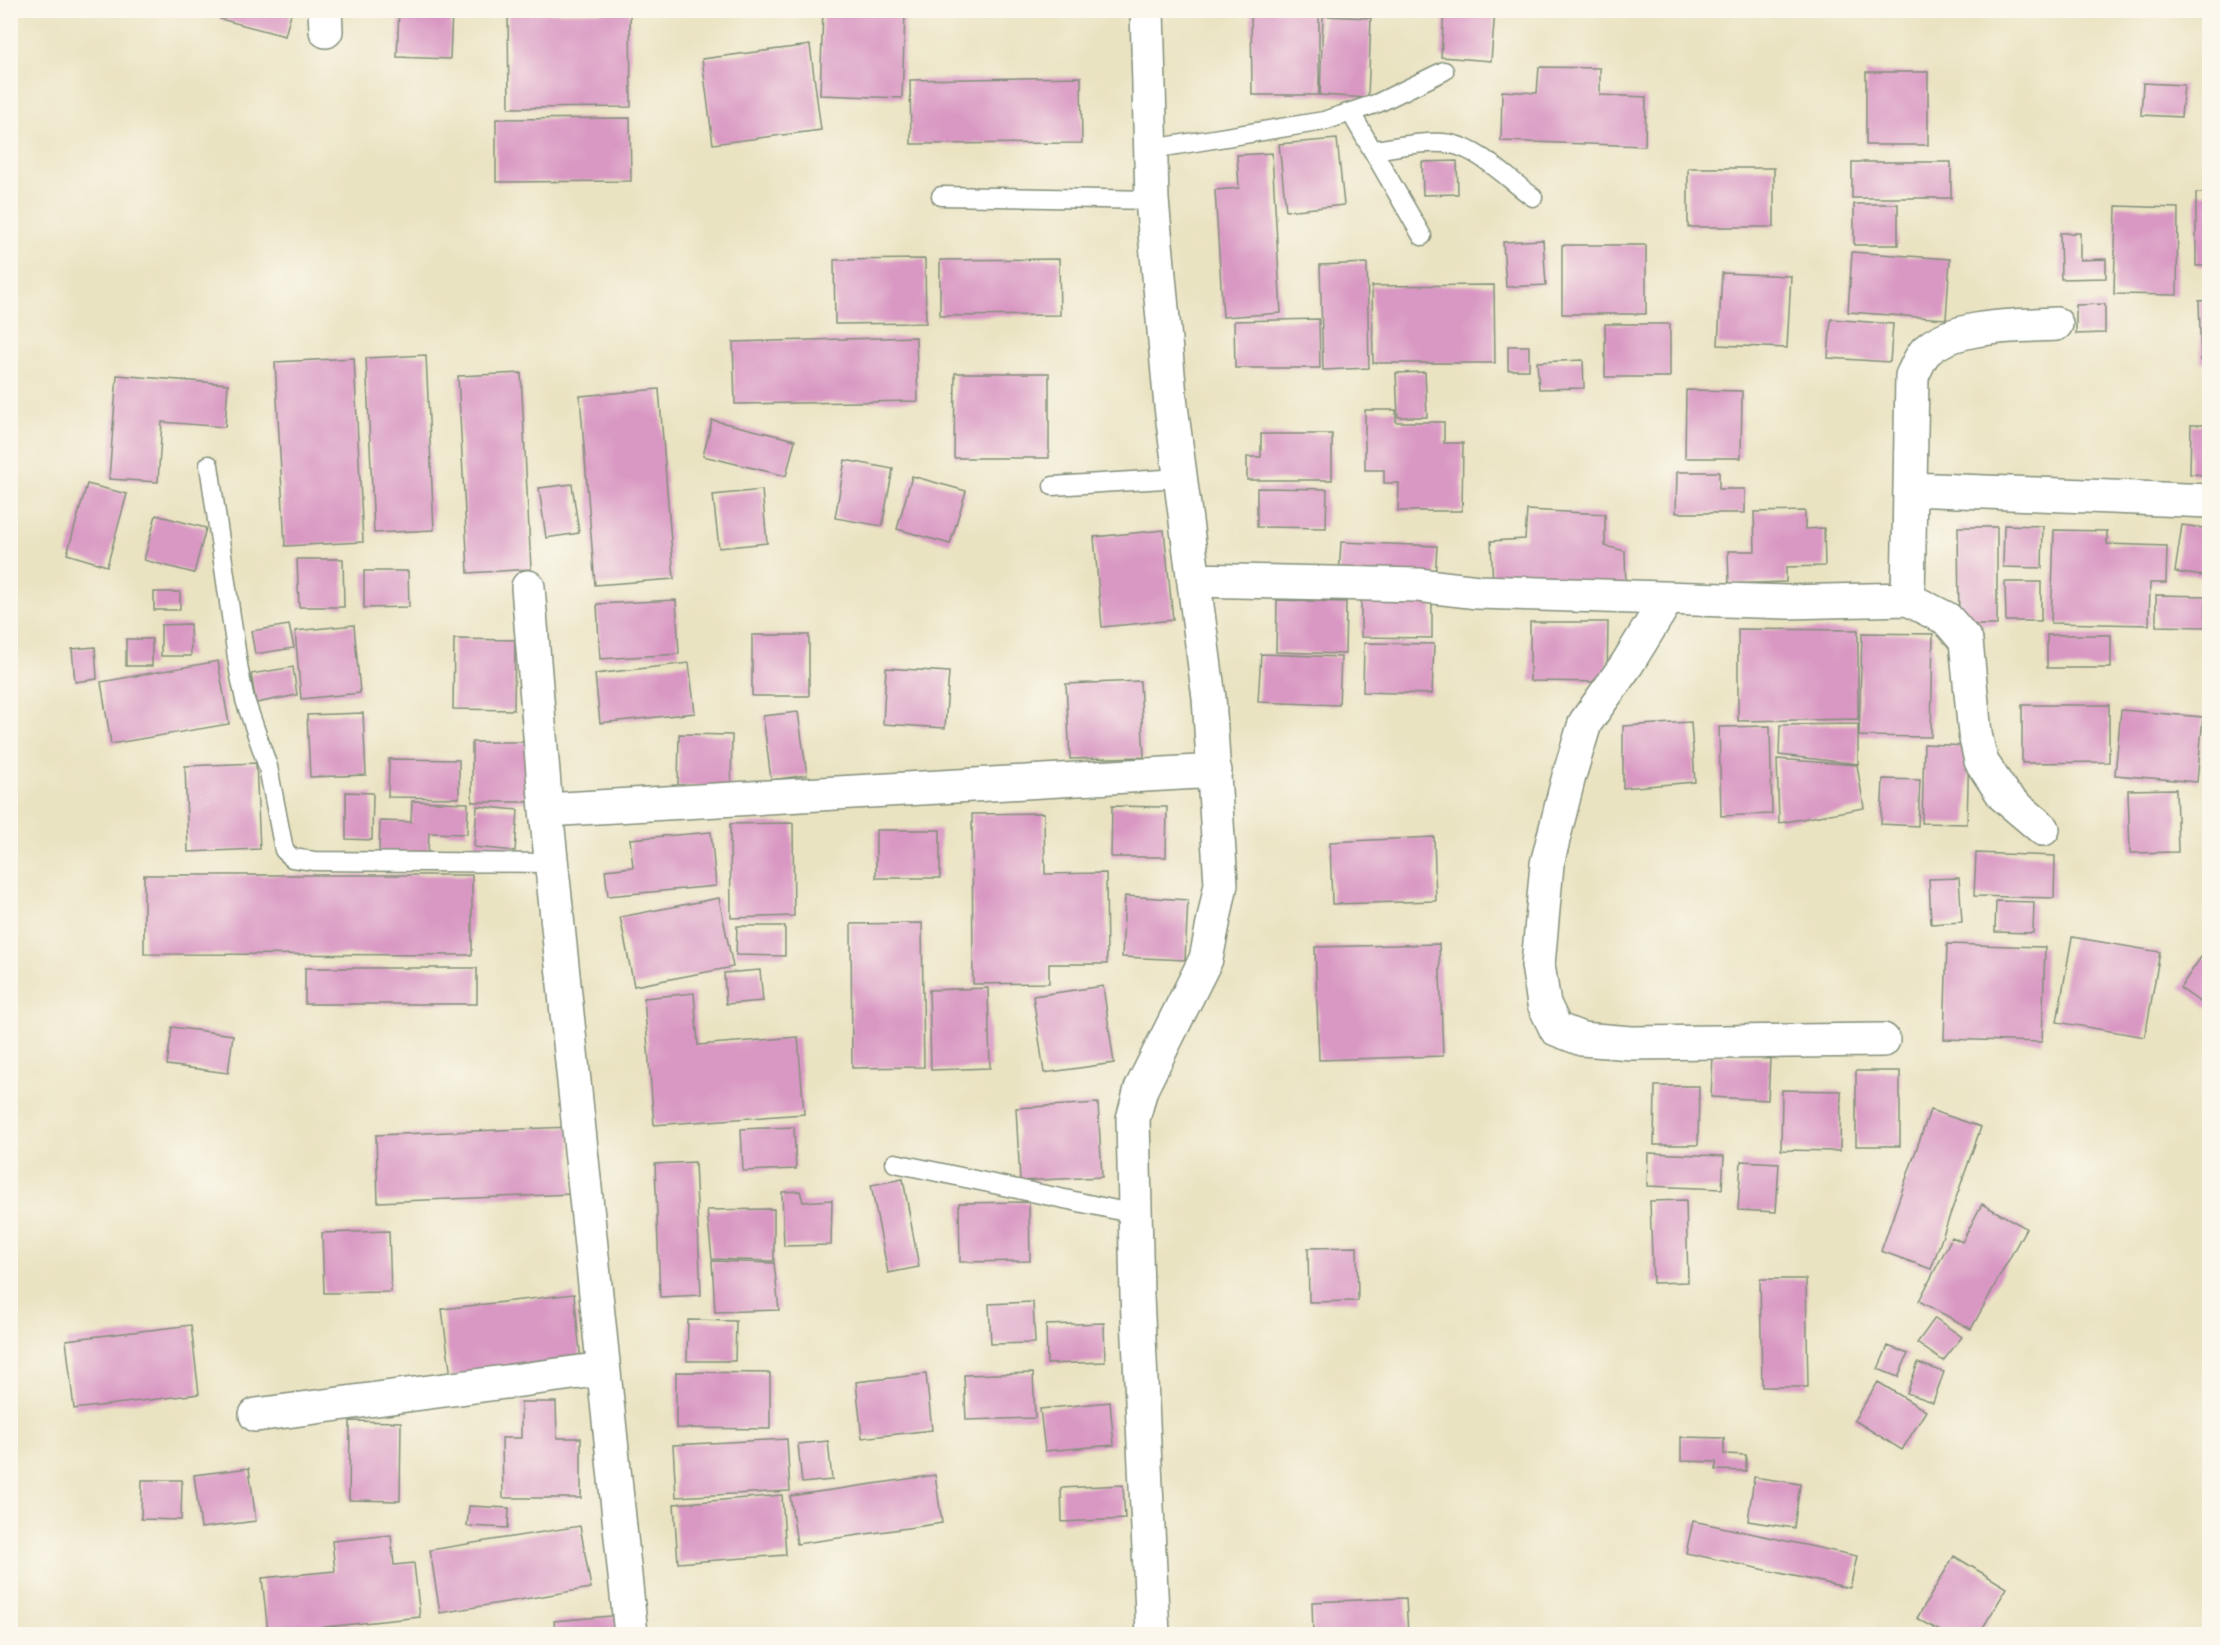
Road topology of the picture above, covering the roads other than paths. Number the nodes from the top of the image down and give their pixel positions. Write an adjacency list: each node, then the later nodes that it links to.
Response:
1 (1147, 10): 4 (street)
2 (1444, 71): 3 (lane)
3 (1351, 113): 4 (lane); 5 (lane)
4 (1152, 150): 8 (street)
5 (1372, 150): 7 (lane); 9 (lane)
6 (941, 196): 8 (lane)
7 (1533, 197)
8 (1152, 200): 12 (street)
9 (1422, 236)
10 (2056, 324): 14 (street)
11 (209, 465): 23 (lane)
12 (1180, 478): 13 (lane); 16 (street)
13 (1053, 486)
14 (1910, 489): 15 (street); 19 (street)
15 (2210, 501)
16 (1194, 580): 18 (street); 20 (street)
17 (528, 587): 21 (street)
18 (1667, 599): 19 (street); 24 (street)
19 (1908, 599): 22 (street)
20 (1215, 771): 21 (street); 26 (street)
21 (546, 810): 23 (street)
22 (2043, 829)
23 (552, 863): 27 (street)
24 (1883, 1040)
25 (895, 1163): 26 (lane)
26 (1135, 1214): 30 (street)
27 (603, 1369): 28 (street); 29 (street)
28 (256, 1415)
29 (631, 1635)
30 (1153, 1635)

